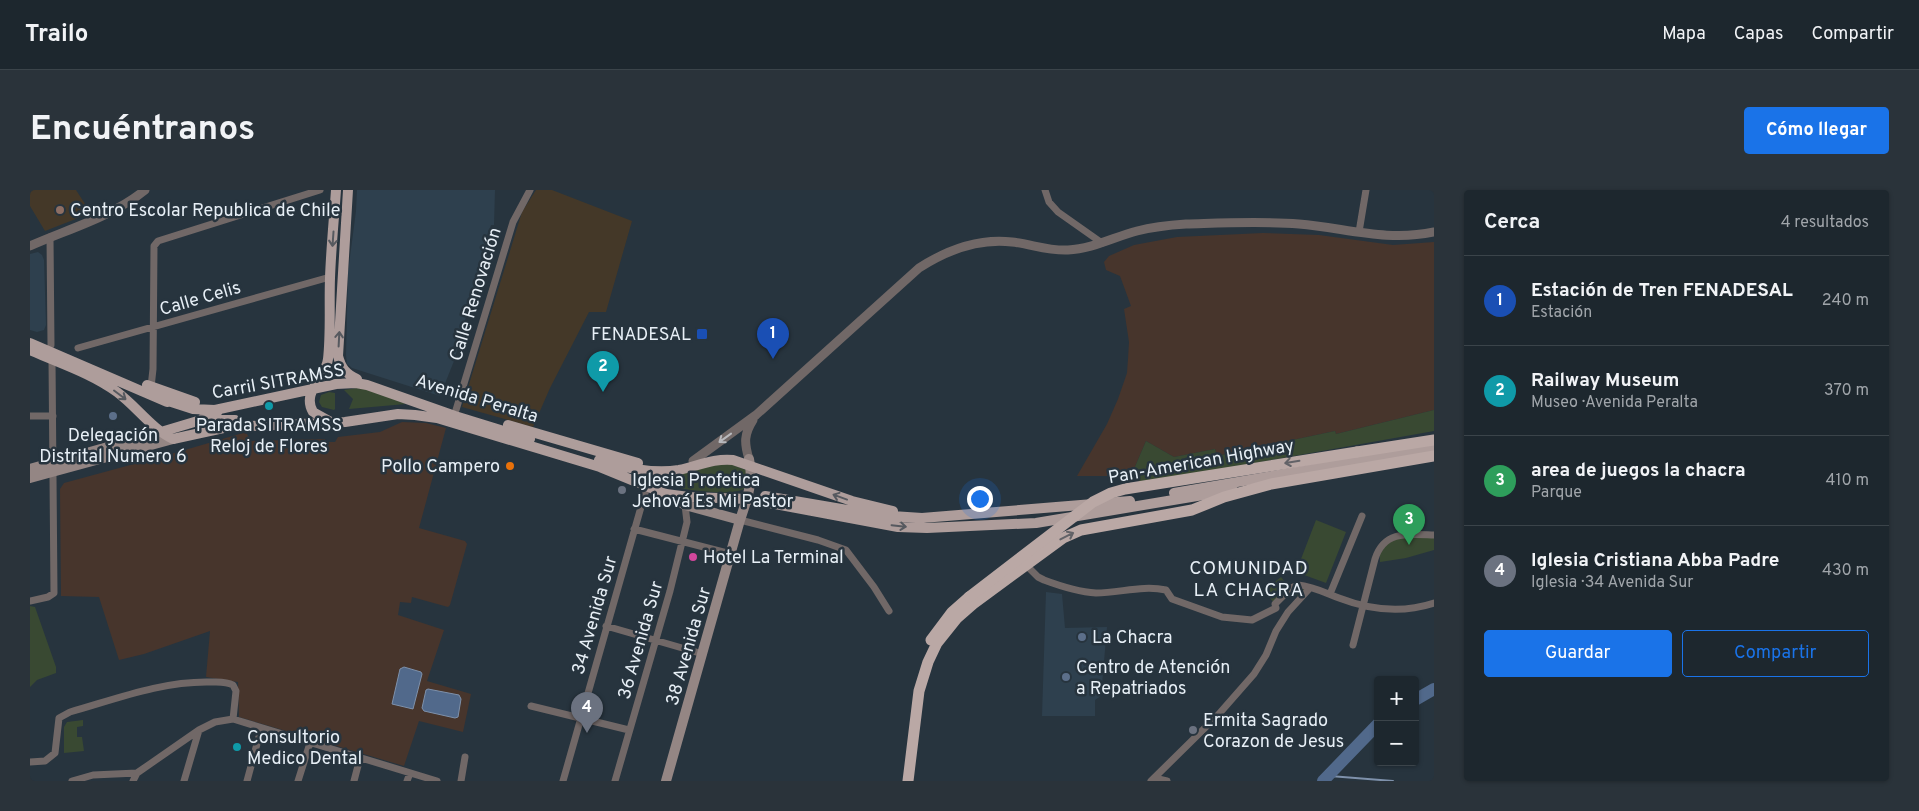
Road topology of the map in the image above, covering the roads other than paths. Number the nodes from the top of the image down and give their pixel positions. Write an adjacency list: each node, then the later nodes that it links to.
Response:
1 (145, 190): 10 (street)
2 (320, 190): 14 (street)
3 (336, 190): 13 (main road, one-way to 13)
4 (348, 190): 21 (main road, one-way to 4)
5 (530, 190): 27 (street, Calle Renovación)
6 (1045, 190): 11 (street)
7 (1366, 190): 8 (street)
8 (1359, 232): 9 (street); 11 (street)
9 (1434, 232)
10 (50, 237): 12 (street); 17 (street)
11 (1102, 242): 28 (street)
12 (30, 246)
13 (330, 278): 14 (street, Calle Celis); 22 (main road)
14 (153, 327): 18 (street, Calle Celis); 23 (street)
15 (30, 337): 17 (main road)
16 (30, 343): 24 (main road, Carril SITRAMSS)
17 (50, 345): 23 (main road)
18 (78, 348)
19 (30, 350): 20 (main road)
20 (52, 360): 30 (street); 34 (main road, one-way to 34)
21 (357, 379): 22 (main road, Avenida Peralta); 27 (main road, Avenida Peralta)
22 (314, 386): 25 (main road, Avenida Peralta); 26 (main road, Carril SITRAMSS); 27 (main road, Carril SITRAMSS); 31 (main road)
23 (151, 387): 25 (main road)
24 (162, 399): 26 (main road, Carril SITRAMSS); 32 (main road, Carril SITRAMSS)
25 (235, 402): 26 (main road, Avenida Peralta)
26 (220, 409): 32 (main road, Avenida Peralta)
27 (456, 413): 31 (main road, Carril SITRAMSS); 41 (main road, Avenida Peralta); 43 (main road, Carril SITRAMSS)
28 (756, 415): 41 (street, one-way to 41); 42 (street)
29 (30, 416): 30 (street)
30 (53, 416): 44 (street)
31 (320, 417): 32 (main road, Carril SITRAMSS); 33 (main road)
32 (205, 418): 34 (main road, Avenida Peralta)
33 (332, 422): 36 (main road, Avenida Peralta); 48 (main road, Avenida Peralta)
34 (161, 432): 36 (main road); 44 (main road)
35 (1434, 436): 39 (main road)
36 (173, 439): 44 (main road)
37 (1434, 440): 39 (highway, Pan-American Highway)
38 (1434, 448): 53 (main road, Carril SITRAMSS)
39 (1373, 450): 95 (highway, Pan-American Highway, one-way to 95, bridge)
40 (1434, 456): 47 (highway, Pan-American Highway)
41 (693, 461): 42 (main road, Avenida Peralta)
42 (750, 462): 43 (main road, Carril SITRAMSS); 50 (main road); 53 (main road, Carril SITRAMSS, one-way to 42)
43 (607, 463): 50 (main road, Carril SITRAMSS)
44 (53, 467): 45 (main road); 46 (main road); 62 (street)
45 (30, 469)
46 (30, 478)
47 (1271, 484): 50 (main road, one-way to 47); 59 (highway, Pan-American Highway, one-way to 47)
48 (647, 486): 49 (main road, Avenida Peralta); 55 (street, 34 Avenida Sur)
49 (666, 494): 50 (main road, Avenida Peralta); 51 (main road, Avenida Peralta)
50 (748, 496): 53 (main road, Carril SITRAMSS); 54 (main road)
51 (685, 505): 54 (main road, Avenida Peralta); 57 (street, 36 Avenida Sur)
52 (1362, 516): 61 (street)
53 (939, 517)
54 (740, 520): 58 (main road, 38 Avenida Sur); 65 (street)
55 (634, 529): 57 (street); 66 (street, 34 Avenida Sur)
56 (1434, 535): 64 (street)
57 (682, 542): 58 (street); 67 (street, 36 Avenida Sur)
58 (730, 554): 69 (main road, 38 Avenida Sur)
59 (1026, 564): 60 (street); 96 (highway, Pan-American Highway)
60 (1310, 588): 61 (street); 82 (street)
61 (1330, 594): 64 (street)
62 (30, 601)
63 (1434, 603): 64 (street)
64 (1363, 606): 68 (street)
65 (889, 611)
66 (606, 626): 67 (street); 71 (street, 34 Avenida Sur)
67 (656, 640): 69 (street); 75 (street, 36 Avenida Sur)
68 (1353, 645)
69 (703, 654): 94 (main road, 38 Avenida Sur)
70 (530, 706): 71 (street)
71 (580, 718): 75 (street); 92 (street, 34 Avenida Sur)
72 (233, 719): 73 (street); 74 (street); 79 (street)
73 (261, 729): 76 (street); 86 (street)
74 (199, 730): 80 (street); 85 (street)
75 (629, 730): 93 (street, 36 Avenida Sur)
76 (310, 743): 78 (street); 87 (street)
77 (466, 756): 91 (street)
78 (360, 758): 81 (street); 88 (street)
79 (30, 762)
80 (137, 773): 83 (street); 84 (street)
81 (410, 773): 89 (street); 90 (street)
82 (1152, 780): 97 (street)
83 (72, 781)
84 (134, 781)
85 (184, 781)
86 (248, 781)
87 (298, 781)
88 (354, 781)
89 (407, 781)
90 (437, 781)
91 (461, 781)
92 (563, 781)
93 (615, 781)
94 (666, 781)
95 (901, 781)
96 (908, 781)
97 (1167, 781)

